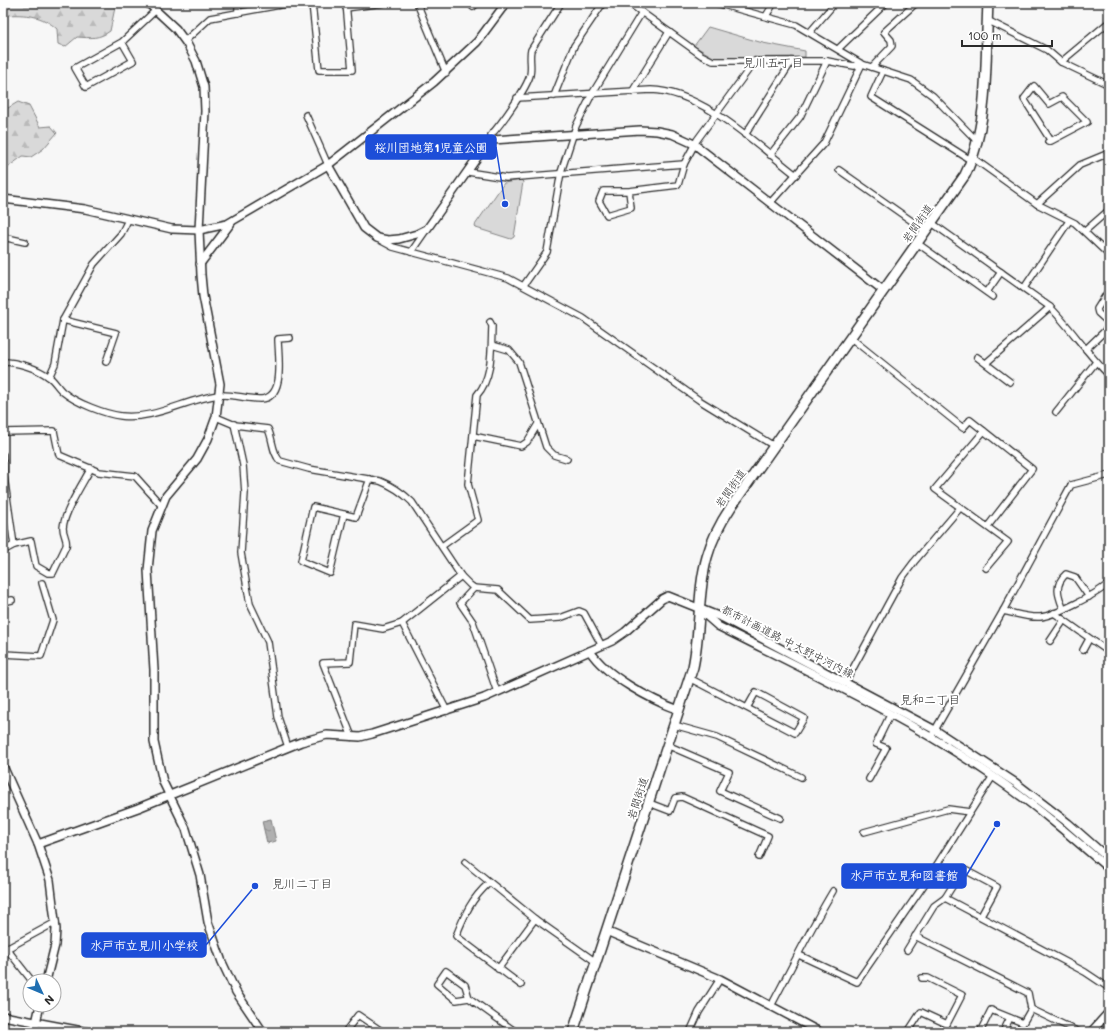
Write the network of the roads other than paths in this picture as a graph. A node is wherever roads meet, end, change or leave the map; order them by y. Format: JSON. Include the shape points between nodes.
{"nodes":[{"id":1,"x":148,"y":3,"type":"edge"},
{"id":2,"x":238,"y":3,"type":"edge"},
{"id":3,"x":291,"y":3,"type":"edge"},
{"id":4,"x":312,"y":3,"type":"edge"},
{"id":5,"x":383,"y":3,"type":"edge"},
{"id":6,"x":417,"y":3,"type":"edge"},
{"id":7,"x":470,"y":3,"type":"edge"},
{"id":8,"x":477,"y":3,"type":"edge"},
{"id":9,"x":506,"y":3,"type":"edge"},
{"id":10,"x":561,"y":3,"type":"edge"},
{"id":11,"x":603,"y":3,"type":"edge"},
{"id":12,"x":629,"y":3,"type":"edge"},
{"id":13,"x":716,"y":3,"type":"edge"},
{"id":14,"x":774,"y":3,"type":"edge"},
{"id":15,"x":835,"y":3,"type":"edge"},
{"id":16,"x":886,"y":3,"type":"edge"},
{"id":17,"x":911,"y":3,"type":"edge"},
{"id":18,"x":988,"y":3,"type":"edge"},
{"id":19,"x":346,"y":5,"type":"edge"},
{"id":20,"x":732,"y":5,"type":"edge"},
{"id":21,"x":156,"y":10,"type":"junction"},
{"id":22,"x":642,"y":12,"type":"junction"},
{"id":23,"x":238,"y":13,"type":"junction"},
{"id":24,"x":766,"y":16,"type":"junction"},
{"id":25,"x":987,"y":20,"type":"junction"},
{"id":26,"x":1109,"y":22,"type":"edge"},
{"id":27,"x":669,"y":32,"type":"junction"},
{"id":28,"x":810,"y":32,"type":"junction"},
{"id":29,"x":185,"y":41,"type":"junction"},
{"id":30,"x":122,"y":42,"type":"junction"},
{"id":31,"x":838,"y":49,"type":"junction"},
{"id":32,"x":755,"y":61,"type":"junction"},
{"id":33,"x":792,"y":61,"type":"junction"},
{"id":34,"x":826,"y":61,"type":"junction"},
{"id":35,"x":1061,"y":62,"type":"junction"},
{"id":36,"x":862,"y":64,"type":"junction"},
{"id":37,"x":872,"y":67,"type":"junction"},
{"id":38,"x":883,"y":71,"type":"junction"},
{"id":39,"x":446,"y":73,"type":"junction"},
{"id":40,"x":1109,"y":78,"type":"edge"},
{"id":41,"x":1106,"y":84,"type":"edge"},
{"id":42,"x":632,"y":92,"type":"junction"},
{"id":43,"x":592,"y":94,"type":"junction"},
{"id":44,"x":554,"y":96,"type":"junction"},
{"id":45,"x":517,"y":98,"type":"junction"},
{"id":46,"x":717,"y":114,"type":"junction"},
{"id":47,"x":306,"y":115,"type":"dead end"},
{"id":48,"x":573,"y":134,"type":"junction"},
{"id":49,"x":745,"y":135,"type":"junction"},
{"id":50,"x":492,"y":140,"type":"junction"},
{"id":51,"x":978,"y":141,"type":"junction"},
{"id":52,"x":1049,"y":141,"type":"joint"},
{"id":53,"x":694,"y":144,"type":"junction"},
{"id":54,"x":1109,"y":153,"type":"edge"},
{"id":55,"x":770,"y":155,"type":"junction"},
{"id":56,"x":972,"y":160,"type":"junction"},
{"id":57,"x":684,"y":164,"type":"junction"},
{"id":58,"x":328,"y":165,"type":"junction"},
{"id":59,"x":839,"y":170,"type":"dead end"},
{"id":60,"x":468,"y":172,"type":"junction"},
{"id":61,"x":561,"y":175,"type":"junction"},
{"id":62,"x":796,"y":175,"type":"junction"},
{"id":63,"x":628,"y":191,"type":"junction"},
{"id":64,"x":3,"y":199,"type":"edge"},
{"id":65,"x":770,"y":204,"type":"junction"},
{"id":66,"x":1037,"y":204,"type":"junction"},
{"id":67,"x":1109,"y":210,"type":"edge"},
{"id":68,"x":128,"y":220,"type":"junction"},
{"id":69,"x":1069,"y":221,"type":"junction"},
{"id":70,"x":231,"y":223,"type":"junction"},
{"id":71,"x":932,"y":223,"type":"junction"},
{"id":72,"x":427,"y":229,"type":"junction"},
{"id":73,"x":199,"y":230,"type":"junction"},
{"id":74,"x":926,"y":231,"type":"junction"},
{"id":75,"x":1085,"y":231,"type":"junction"},
{"id":76,"x":3,"y":237,"type":"edge"},
{"id":77,"x":377,"y":238,"type":"junction"},
{"id":78,"x":25,"y":242,"type":"dead end"},
{"id":79,"x":917,"y":243,"type":"junction"},
{"id":80,"x":412,"y":252,"type":"junction"},
{"id":81,"x":1109,"y":255,"type":"edge"},
{"id":82,"x":200,"y":264,"type":"junction"},
{"id":83,"x":1001,"y":272,"type":"junction"},
{"id":84,"x":524,"y":285,"type":"junction"},
{"id":85,"x":1024,"y":288,"type":"junction"},
{"id":86,"x":1109,"y":290,"type":"edge"},
{"id":87,"x":884,"y":291,"type":"junction"},
{"id":88,"x":987,"y":292,"type":"junction"},
{"id":89,"x":993,"y":297,"type":"dead end"},
{"id":90,"x":1050,"y":307,"type":"junction"},
{"id":91,"x":63,"y":320,"type":"junction"},
{"id":92,"x":490,"y":322,"type":"dead end"},
{"id":93,"x":1109,"y":322,"type":"edge"},
{"id":94,"x":1109,"y":327,"type":"edge"},
{"id":95,"x":290,"y":338,"type":"dead end"},
{"id":96,"x":851,"y":338,"type":"junction"},
{"id":97,"x":492,"y":345,"type":"junction"},
{"id":98,"x":1086,"y":349,"type":"junction"},
{"id":99,"x":977,"y":357,"type":"dead end"},
{"id":100,"x":3,"y":362,"type":"edge"},
{"id":101,"x":106,"y":362,"type":"dead end"},
{"id":102,"x":1096,"y":362,"type":"junction"},
{"id":103,"x":986,"y":364,"type":"junction"},
{"id":104,"x":1109,"y":375,"type":"edge"},
{"id":105,"x":49,"y":377,"type":"junction"},
{"id":106,"x":1010,"y":382,"type":"dead end"},
{"id":107,"x":219,"y":395,"type":"junction"},
{"id":108,"x":1056,"y":412,"type":"dead end"},
{"id":109,"x":216,"y":417,"type":"junction"},
{"id":110,"x":234,"y":424,"type":"junction"},
{"id":111,"x":538,"y":424,"type":"junction"},
{"id":112,"x":984,"y":431,"type":"junction"},
{"id":113,"x":3,"y":432,"type":"edge"},
{"id":114,"x":473,"y":436,"type":"junction"},
{"id":115,"x":774,"y":446,"type":"junction"},
{"id":116,"x":3,"y":455,"type":"edge"},
{"id":117,"x":567,"y":459,"type":"dead end"},
{"id":118,"x":91,"y":468,"type":"junction"},
{"id":119,"x":1109,"y":475,"type":"edge"},
{"id":120,"x":370,"y":479,"type":"junction"},
{"id":121,"x":5,"y":500,"type":"edge"},
{"id":122,"x":161,"y":505,"type":"junction"},
{"id":123,"x":960,"y":508,"type":"junction"},
{"id":124,"x":344,"y":514,"type":"junction"},
{"id":125,"x":988,"y":526,"type":"junction"},
{"id":126,"x":14,"y":545,"type":"junction"},
{"id":127,"x":442,"y":546,"type":"junction"},
{"id":128,"x":3,"y":551,"type":"edge"},
{"id":129,"x":986,"y":568,"type":"dead end"},
{"id":130,"x":461,"y":576,"type":"junction"},
{"id":131,"x":42,"y":583,"type":"dead end"},
{"id":132,"x":1108,"y":587,"type":"edge"},
{"id":133,"x":474,"y":588,"type":"junction"},
{"id":134,"x":1088,"y":597,"type":"junction"},
{"id":135,"x":12,"y":600,"type":"dead end"},
{"id":136,"x":3,"y":602,"type":"edge"},
{"id":137,"x":1063,"y":608,"type":"junction"},
{"id":138,"x":699,"y":609,"type":"junction"},
{"id":139,"x":1003,"y":611,"type":"junction"},
{"id":140,"x":1054,"y":613,"type":"junction"},
{"id":141,"x":1064,"y":620,"type":"junction"},
{"id":142,"x":402,"y":623,"type":"junction"},
{"id":143,"x":1089,"y":639,"type":"junction"},
{"id":144,"x":1050,"y":642,"type":"dead end"},
{"id":145,"x":602,"y":646,"type":"junction"},
{"id":146,"x":1083,"y":650,"type":"dead end"},
{"id":147,"x":590,"y":651,"type":"junction"},
{"id":148,"x":1109,"y":652,"type":"edge"},
{"id":149,"x":3,"y":654,"type":"edge"},
{"id":150,"x":690,"y":678,"type":"junction"},
{"id":151,"x":845,"y":682,"type":"junction"},
{"id":152,"x":497,"y":692,"type":"junction"},
{"id":153,"x":747,"y":708,"type":"junction"},
{"id":154,"x":678,"y":710,"type":"junction"},
{"id":155,"x":447,"y":711,"type":"junction"},
{"id":156,"x":890,"y":715,"type":"junction"},
{"id":157,"x":674,"y":725,"type":"junction"},
{"id":158,"x":933,"y":734,"type":"junction"},
{"id":159,"x":352,"y":737,"type":"junction"},
{"id":160,"x":667,"y":746,"type":"junction"},
{"id":161,"x":288,"y":747,"type":"junction"},
{"id":162,"x":3,"y":766,"type":"edge"},
{"id":163,"x":993,"y":776,"type":"junction"},
{"id":164,"x":801,"y":777,"type":"dead end"},
{"id":165,"x":869,"y":779,"type":"dead end"},
{"id":166,"x":168,"y":795,"type":"junction"},
{"id":167,"x":649,"y":803,"type":"junction"},
{"id":168,"x":970,"y":812,"type":"junction"},
{"id":169,"x":780,"y":818,"type":"dead end"},
{"id":170,"x":864,"y":832,"type":"dead end"},
{"id":171,"x":38,"y":844,"type":"junction"},
{"id":172,"x":759,"y":857,"type":"dead end"},
{"id":173,"x":1109,"y":859,"type":"edge"},
{"id":174,"x":465,"y":862,"type":"dead end"},
{"id":175,"x":1109,"y":869,"type":"edge"},
{"id":176,"x":489,"y":883,"type":"junction"},
{"id":177,"x":833,"y":891,"type":"dead end"},
{"id":178,"x":945,"y":898,"type":"junction"},
{"id":179,"x":981,"y":916,"type":"junction"},
{"id":180,"x":535,"y":918,"type":"junction"},
{"id":181,"x":56,"y":922,"type":"junction"},
{"id":182,"x":606,"y":931,"type":"junction"},
{"id":183,"x":915,"y":936,"type":"junction"},
{"id":184,"x":4,"y":947,"type":"edge"},
{"id":185,"x":907,"y":950,"type":"dead end"},
{"id":186,"x":799,"y":954,"type":"junction"},
{"id":187,"x":596,"y":962,"type":"junction"},
{"id":188,"x":498,"y":969,"type":"junction"},
{"id":189,"x":25,"y":973,"type":"edge"},
{"id":190,"x":48,"y":973,"type":"edge"},
{"id":191,"x":922,"y":978,"type":"dead end"},
{"id":192,"x":720,"y":979,"type":"junction"},
{"id":193,"x":521,"y":985,"type":"dead end"},
{"id":194,"x":1109,"y":988,"type":"edge"},
{"id":195,"x":469,"y":998,"type":"junction"},
{"id":196,"x":771,"y":1006,"type":"junction"},
{"id":197,"x":1031,"y":1009,"type":"junction"},
{"id":198,"x":1109,"y":1012,"type":"edge"},
{"id":199,"x":38,"y":1013,"type":"edge"},
{"id":200,"x":3,"y":1016,"type":"edge"},
{"id":201,"x":1010,"y":1018,"type":"junction"},
{"id":202,"x":36,"y":1022,"type":"junction"},
{"id":203,"x":34,"y":1032,"type":"edge"},
{"id":204,"x":88,"y":1032,"type":"edge"},
{"id":205,"x":263,"y":1032,"type":"edge"},
{"id":206,"x":345,"y":1032,"type":"edge"},
{"id":207,"x":383,"y":1032,"type":"edge"},
{"id":208,"x":516,"y":1032,"type":"edge"},
{"id":209,"x":573,"y":1032,"type":"edge"},
{"id":210,"x":690,"y":1032,"type":"edge"},
{"id":211,"x":820,"y":1032,"type":"edge"},
{"id":212,"x":908,"y":1032,"type":"edge"},
{"id":213,"x":980,"y":1032,"type":"edge"},
{"id":214,"x":1003,"y":1032,"type":"edge"},
{"id":215,"x":1079,"y":1032,"type":"edge"},
{"id":216,"x":1091,"y":1032,"type":"edge"}],
"edges":[{"from":1,"to":21,"type":"street"},
{"from":2,"to":23,"type":"street"},
{"from":3,"to":23,"type":"street"},
{"from":4,"to":19,"type":"street","via":[[319,70],[352,70]]},
{"from":5,"to":19,"type":"street"},
{"from":6,"to":39,"type":"street"},
{"from":7,"to":8,"type":"street","via":[[473,6]]},
{"from":9,"to":39,"type":"street","via":[[486,32]]},
{"from":10,"to":45,"type":"street","via":[[531,50],[530,76]]},
{"from":11,"to":44,"type":"street","via":[[574,46]]},
{"from":12,"to":22,"type":"street"},
{"from":13,"to":20,"type":"street"},
{"from":14,"to":24,"type":"street"},
{"from":15,"to":28,"type":"street"},
{"from":16,"to":31,"type":"street"},
{"from":17,"to":37,"type":"street","via":[[914,6],[884,32],[891,40],[892,46]]},
{"from":18,"to":25,"type":"main road","name":"岩間街道"},
{"from":20,"to":24,"type":"street"},
{"from":21,"to":29,"type":"street"},
{"from":21,"to":30,"type":"street"},
{"from":22,"to":27,"type":"street"},
{"from":22,"to":43,"type":"street"},
{"from":23,"to":29,"type":"street","via":[[210,18]]},
{"from":24,"to":28,"type":"street"},
{"from":25,"to":35,"type":"street","via":[[1047,50]]},
{"from":25,"to":51,"type":"main road","name":"岩間街道"},
{"from":26,"to":35,"type":"street"},
{"from":27,"to":32,"type":"street","via":[[713,61]]},
{"from":27,"to":42,"type":"street"},
{"from":28,"to":31,"type":"street"},
{"from":29,"to":73,"type":"street","via":[[196,60],[204,91]]},
{"from":30,"to":30,"type":"street","via":[[75,68],[86,87],[133,61]]},
{"from":31,"to":36,"type":"street"},
{"from":32,"to":33,"type":"street"},
{"from":32,"to":46,"type":"street"},
{"from":33,"to":34,"type":"street"},
{"from":33,"to":49,"type":"street"},
{"from":34,"to":36,"type":"street","via":[[854,66]]},
{"from":34,"to":55,"type":"street","via":[[800,117]]},
{"from":35,"to":41,"type":"street"},
{"from":36,"to":37,"type":"street"},
{"from":36,"to":62,"type":"street","via":[[830,133]]},
{"from":37,"to":38,"type":"street"},
{"from":38,"to":51,"type":"street","via":[[911,80],[924,88]]},
{"from":38,"to":56,"type":"street","via":[[871,97]]},
{"from":39,"to":58,"type":"street"},
{"from":40,"to":41,"type":"street"},
{"from":42,"to":43,"type":"street"},
{"from":42,"to":46,"type":"street","via":[[671,92]]},
{"from":43,"to":44,"type":"street"},
{"from":43,"to":48,"type":"street"},
{"from":44,"to":45,"type":"street"},
{"from":45,"to":50,"type":"street","via":[[491,135]]},
{"from":46,"to":49,"type":"street"},
{"from":46,"to":53,"type":"street"},
{"from":47,"to":58,"type":"street"},
{"from":48,"to":50,"type":"street"},
{"from":48,"to":53,"type":"street","via":[[657,131],[672,134]]},
{"from":48,"to":61,"type":"street"},
{"from":49,"to":55,"type":"street"},
{"from":50,"to":60,"type":"street"},
{"from":51,"to":56,"type":"main road","name":"岩間街道"},
{"from":52,"to":52,"type":"street","via":[[1087,122],[1062,97],[1049,104],[1034,86],[1024,99]]},
{"from":53,"to":57,"type":"street"},
{"from":53,"to":65,"type":"street"},
{"from":54,"to":66,"type":"street","via":[[1080,165]]},
{"from":55,"to":62,"type":"street"},
{"from":56,"to":66,"type":"street"},
{"from":56,"to":71,"type":"main road","name":"岩間街道"},
{"from":57,"to":61,"type":"street"},
{"from":57,"to":63,"type":"street","via":[[678,185]]},
{"from":58,"to":70,"type":"street"},
{"from":58,"to":77,"type":"street","via":[[364,228]]},
{"from":59,"to":74,"type":"street"},
{"from":60,"to":61,"type":"street","via":[[506,178]]},
{"from":60,"to":72,"type":"street"},
{"from":61,"to":84,"type":"street","via":[[547,252]]},
{"from":62,"to":65,"type":"street"},
{"from":63,"to":63,"type":"street","via":[[602,191],[599,201],[608,215],[630,208]]},
{"from":64,"to":68,"type":"street","via":[[80,208]]},
{"from":65,"to":87,"type":"street"},
{"from":66,"to":69,"type":"street"},
{"from":67,"to":75,"type":"street"},
{"from":68,"to":73,"type":"street","via":[[172,229]]},
{"from":68,"to":91,"type":"street","via":[[121,234],[94,264]]},
{"from":69,"to":75,"type":"street"},
{"from":69,"to":85,"type":"street"},
{"from":70,"to":73,"type":"street"},
{"from":70,"to":82,"type":"street"},
{"from":71,"to":74,"type":"main road","name":"岩間街道"},
{"from":71,"to":83,"type":"street"},
{"from":72,"to":77,"type":"street","via":[[406,238]]},
{"from":72,"to":80,"type":"street"},
{"from":73,"to":82,"type":"street"},
{"from":74,"to":79,"type":"main road","name":"岩間街道"},
{"from":75,"to":81,"type":"street"},
{"from":76,"to":78,"type":"street"},
{"from":77,"to":80,"type":"street","via":[[393,247]]},
{"from":79,"to":87,"type":"main road","name":"岩間街道"},
{"from":79,"to":88,"type":"street"},
{"from":80,"to":84,"type":"street","via":[[508,278]]},
{"from":82,"to":107,"type":"street","via":[[203,296],[219,372]]},
{"from":83,"to":85,"type":"street"},
{"from":83,"to":88,"type":"street"},
{"from":84,"to":115,"type":"street","via":[[584,318],[693,396]]},
{"from":85,"to":90,"type":"street"},
{"from":86,"to":93,"type":"street","via":[[1097,308],[1098,313]]},
{"from":87,"to":96,"type":"main road","name":"岩間街道"},
{"from":88,"to":89,"type":"street"},
{"from":90,"to":98,"type":"street"},
{"from":90,"to":103,"type":"street"},
{"from":91,"to":101,"type":"street","via":[[116,333]]},
{"from":91,"to":105,"type":"street","via":[[55,364]]},
{"from":92,"to":97,"type":"street"},
{"from":94,"to":98,"type":"street"},
{"from":95,"to":107,"type":"street","via":[[278,338],[278,385],[270,396],[261,399]]},
{"from":96,"to":112,"type":"street","via":[[963,428],[970,420]]},
{"from":96,"to":115,"type":"main road","name":"岩間街道"},
{"from":97,"to":111,"type":"street","via":[[509,350],[519,362]]},
{"from":97,"to":114,"type":"street","via":[[485,386],[477,396]]},
{"from":98,"to":102,"type":"street"},
{"from":99,"to":103,"type":"street"},
{"from":100,"to":105,"type":"street","via":[[28,367]]},
{"from":102,"to":104,"type":"street"},
{"from":102,"to":108,"type":"street"},
{"from":103,"to":106,"type":"street"},
{"from":105,"to":107,"type":"street","via":[[72,398],[120,416],[142,416]]},
{"from":107,"to":109,"type":"street"},
{"from":109,"to":110,"type":"street"},
{"from":109,"to":122,"type":"street","via":[[203,448]]},
{"from":110,"to":120,"type":"street","via":[[268,429],[276,458],[280,461],[309,469]]},
{"from":110,"to":161,"type":"street","via":[[246,494],[241,553],[250,604],[268,642],[278,718]]},
{"from":111,"to":114,"type":"street","via":[[527,442],[521,446]]},
{"from":111,"to":117,"type":"street","via":[[550,452]]},
{"from":112,"to":123,"type":"street","via":[[935,489]]},
{"from":112,"to":125,"type":"street","via":[[1032,469]]},
{"from":113,"to":118,"type":"street","via":[[54,431],[59,455]]},
{"from":114,"to":127,"type":"street","via":[[468,484],[478,520]]},
{"from":115,"to":138,"type":"main road","name":"岩間街道","via":[[715,534],[705,563]]},
{"from":116,"to":121,"type":"street"},
{"from":118,"to":122,"type":"street","via":[[99,472],[135,476]]},
{"from":118,"to":126,"type":"street","via":[[66,517],[63,529],[67,543],[53,573],[36,566],[31,541]]},
{"from":119,"to":139,"type":"street","via":[[1071,485]]},
{"from":120,"to":124,"type":"street","via":[[356,517]]},
{"from":120,"to":127,"type":"street","via":[[402,492],[412,502]]},
{"from":121,"to":126,"type":"street"},
{"from":122,"to":166,"type":"street","via":[[152,531],[148,570],[154,670],[154,742]]},
{"from":123,"to":125,"type":"street"},
{"from":123,"to":151,"type":"street","via":[[902,578]]},
{"from":124,"to":124,"type":"street","via":[[313,507],[301,561],[330,573]]},
{"from":125,"to":129,"type":"street","via":[[1008,542]]},
{"from":126,"to":128,"type":"street"},
{"from":127,"to":130,"type":"street"},
{"from":130,"to":133,"type":"street"},
{"from":130,"to":142,"type":"street"},
{"from":131,"to":149,"type":"street","via":[[53,620],[41,656]]},
{"from":132,"to":134,"type":"street"},
{"from":133,"to":145,"type":"street","via":[[498,590],[530,620],[560,618],[579,611],[584,613]]},
{"from":133,"to":152,"type":"street","via":[[460,603],[473,622]]},
{"from":134,"to":137,"type":"street"},
{"from":134,"to":137,"type":"street","via":[[1075,578],[1066,574],[1060,579],[1057,588]]},
{"from":135,"to":136,"type":"street"},
{"from":137,"to":140,"type":"street"},
{"from":138,"to":145,"type":"street","via":[[666,597],[619,637]]},
{"from":138,"to":150,"type":"main road","name":"岩間街道","via":[[697,644]]},
{"from":138,"to":151,"type":"street","name":"都市計画道路 中大野中河内線","via":[[724,618]]},
{"from":138,"to":156,"type":"street","name":"都市計画道路 中大野中河内線","via":[[718,626]]},
{"from":139,"to":140,"type":"street","via":[[1041,617]]},
{"from":139,"to":158,"type":"street"},
{"from":140,"to":141,"type":"street"},
{"from":141,"to":143,"type":"street"},
{"from":141,"to":144,"type":"street"},
{"from":142,"to":155,"type":"street"},
{"from":142,"to":159,"type":"street","via":[[383,628],[354,624],[350,662],[323,663]]},
{"from":143,"to":146,"type":"street"},
{"from":143,"to":148,"type":"street"},
{"from":145,"to":147,"type":"street"},
{"from":147,"to":152,"type":"street"},
{"from":147,"to":154,"type":"street","via":[[603,667],[661,703]]},
{"from":150,"to":153,"type":"street"},
{"from":150,"to":154,"type":"main road","name":"岩間街道"},
{"from":151,"to":158,"type":"street","name":"都市計画道路 中大野中河内線"},
{"from":152,"to":155,"type":"street"},
{"from":153,"to":153,"type":"street","via":[[795,733],[804,718],[756,692]]},
{"from":154,"to":157,"type":"main road","name":"岩間街道"},
{"from":155,"to":159,"type":"street","via":[[372,734]]},
{"from":156,"to":158,"type":"street","name":"都市計画道路 中大野中河内線"},
{"from":156,"to":165,"type":"street","via":[[876,744],[886,748]]},
{"from":157,"to":160,"type":"main road","name":"岩間街道"},
{"from":157,"to":164,"type":"street","via":[[717,737]]},
{"from":158,"to":163,"type":"street","name":"都市計画道路 中大野中河内線"},
{"from":158,"to":173,"type":"street","name":"都市計画道路 中大野中河内線","via":[[1016,783],[1070,824]]},
{"from":159,"to":161,"type":"street","via":[[327,735]]},
{"from":160,"to":167,"type":"main road","name":"岩間街道"},
{"from":160,"to":169,"type":"street","via":[[729,772],[720,791]]},
{"from":161,"to":166,"type":"street"},
{"from":162,"to":171,"type":"street"},
{"from":163,"to":168,"type":"street"},
{"from":163,"to":175,"type":"street","name":"都市計画道路 中大野中河内線","via":[[1064,830]]},
{"from":166,"to":171,"type":"street"},
{"from":166,"to":205,"type":"street","via":[[186,829],[200,875],[208,922],[222,962],[236,992]]},
{"from":167,"to":172,"type":"street","via":[[670,811],[675,798],[682,797],[768,836]]},
{"from":167,"to":182,"type":"main road","name":"岩間街道"},
{"from":168,"to":170,"type":"street","via":[[948,809]]},
{"from":168,"to":186,"type":"street","via":[[926,882],[857,982]]},
{"from":171,"to":181,"type":"street","via":[[50,880]]},
{"from":174,"to":176,"type":"street"},
{"from":176,"to":180,"type":"street"},
{"from":176,"to":188,"type":"street","via":[[477,893],[468,907],[456,936]]},
{"from":177,"to":186,"type":"street","via":[[806,936]]},
{"from":178,"to":179,"type":"street"},
{"from":178,"to":179,"type":"street","via":[[963,870],[997,887]]},
{"from":178,"to":183,"type":"street","via":[[934,906]]},
{"from":179,"to":194,"type":"street","via":[[1085,972]]},
{"from":180,"to":187,"type":"street"},
{"from":180,"to":188,"type":"street"},
{"from":181,"to":184,"type":"street"},
{"from":181,"to":190,"type":"street","via":[[55,945]]},
{"from":182,"to":187,"type":"main road","name":"岩間街道"},
{"from":182,"to":192,"type":"street"},
{"from":183,"to":185,"type":"street"},
{"from":183,"to":197,"type":"street","via":[[1028,993]]},
{"from":184,"to":189,"type":"street"},
{"from":186,"to":196,"type":"street"},
{"from":187,"to":209,"type":"main road","name":"岩間街道"},
{"from":188,"to":193,"type":"street"},
{"from":191,"to":212,"type":"street","via":[[928,978],[962,995],[947,1024],[921,1012]]},
{"from":192,"to":196,"type":"street"},
{"from":192,"to":210,"type":"street","via":[[698,1012]]},
{"from":195,"to":195,"type":"street","via":[[465,985],[446,971],[437,984],[456,1000]]},
{"from":195,"to":208,"type":"street"},
{"from":196,"to":211,"type":"street"},
{"from":197,"to":201,"type":"street","via":[[1023,1023]]},
{"from":197,"to":215,"type":"street"},
{"from":198,"to":216,"type":"street"},
{"from":199,"to":202,"type":"street"},
{"from":200,"to":202,"type":"street"},
{"from":201,"to":213,"type":"street","via":[[991,1010]]},
{"from":201,"to":214,"type":"street"},
{"from":202,"to":203,"type":"street"},
{"from":202,"to":204,"type":"street"},
{"from":206,"to":207,"type":"street","via":[[358,1015]]}]}
